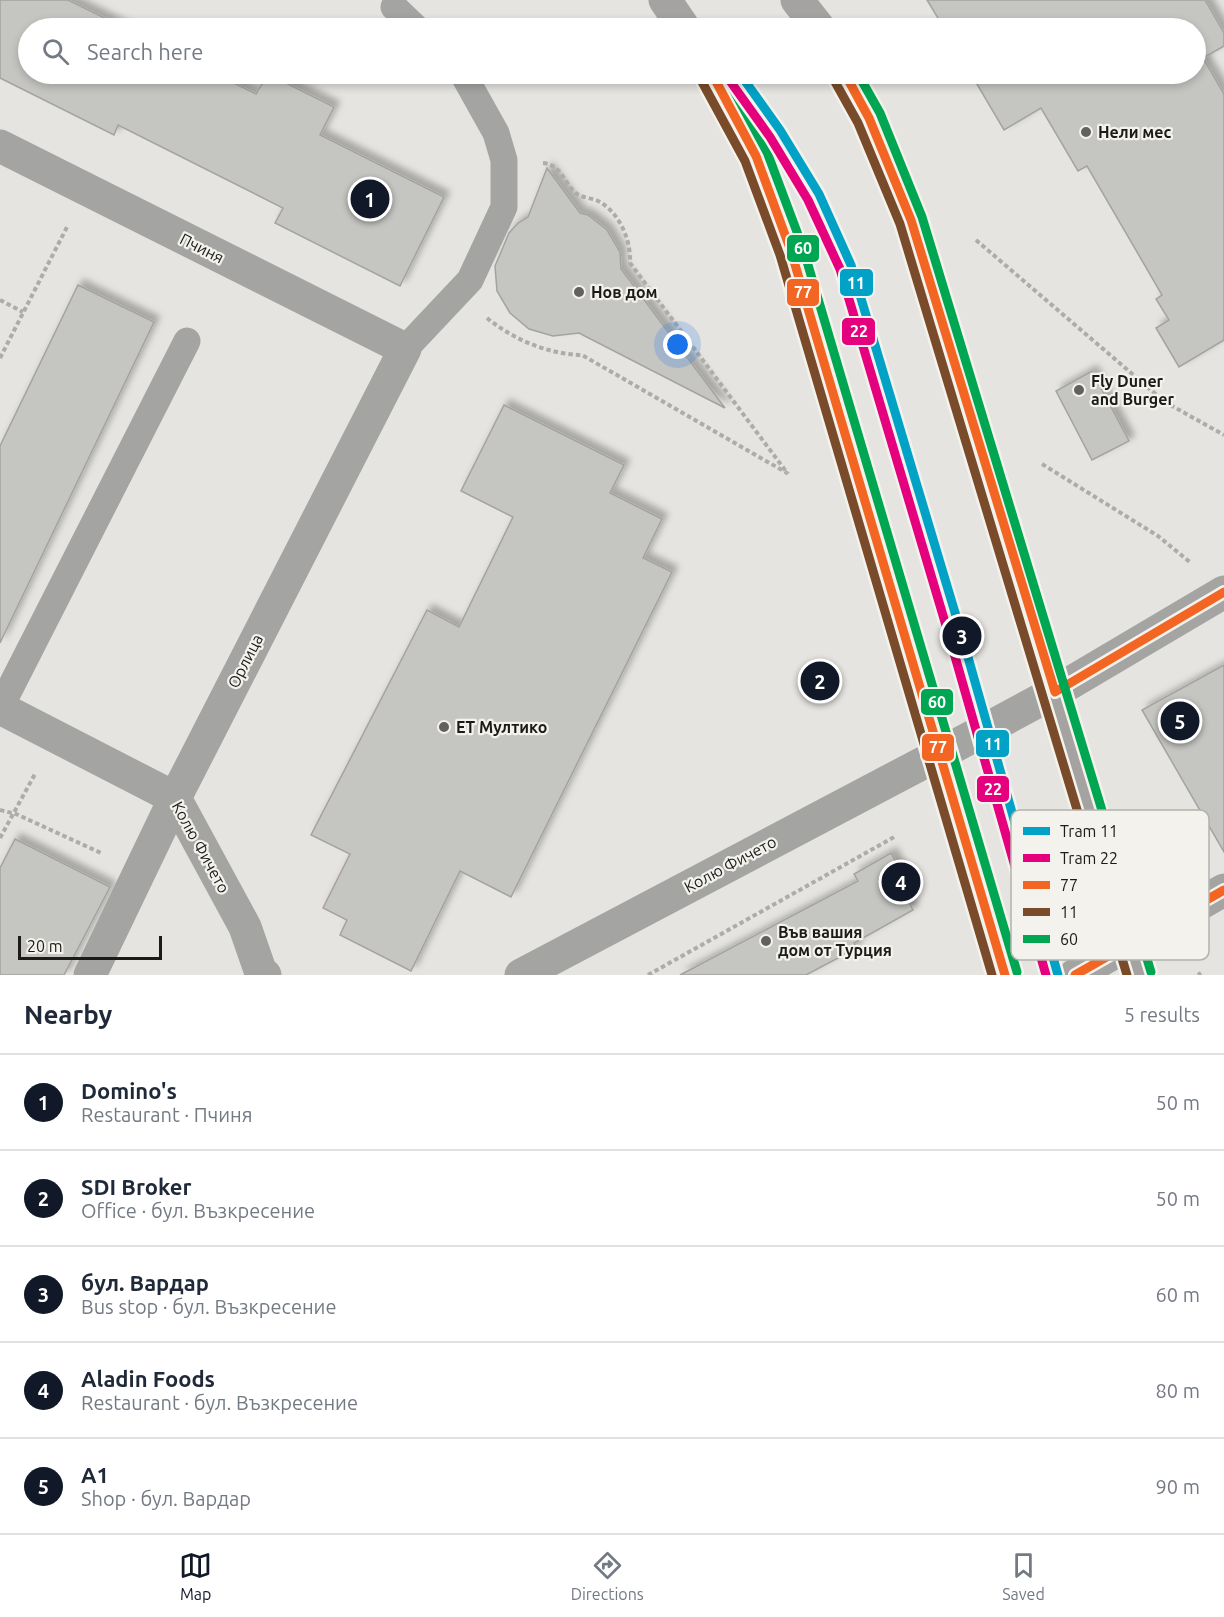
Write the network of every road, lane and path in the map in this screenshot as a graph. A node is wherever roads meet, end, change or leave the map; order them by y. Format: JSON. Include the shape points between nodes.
{"nodes":[{"id":1,"x":665,"y":0,"type":"edge"},
{"id":2,"x":797,"y":0,"type":"edge"},
{"id":3,"x":394,"y":7,"type":"dead end"},
{"id":4,"x":406,"y":18,"type":"edge"},
{"id":5,"x":677,"y":18,"type":"edge"},
{"id":6,"x":811,"y":18,"type":"edge"},
{"id":7,"x":469,"y":84,"type":"edge"},
{"id":8,"x":717,"y":84,"type":"edge"},
{"id":9,"x":850,"y":84,"type":"edge"},
{"id":10,"x":0,"y":146,"type":"edge"},
{"id":11,"x":504,"y":160,"type":"junction"},
{"id":12,"x":86,"y":189,"type":"junction"},
{"id":13,"x":976,"y":240,"type":"dead end"},
{"id":14,"x":470,"y":280,"type":"junction"},
{"id":15,"x":0,"y":300,"type":"edge"},
{"id":16,"x":23,"y":312,"type":"junction"},
{"id":17,"x":187,"y":341,"type":"dead end"},
{"id":18,"x":405,"y":349,"type":"junction"},
{"id":19,"x":0,"y":358,"type":"edge"},
{"id":20,"x":1224,"y":435,"type":"edge"},
{"id":21,"x":1042,"y":464,"type":"dead end"},
{"id":22,"x":1199,"y":569,"type":"dead end"},
{"id":23,"x":1224,"y":592,"type":"edge"},
{"id":24,"x":1054,"y":692,"type":"junction"},
{"id":25,"x":0,"y":708,"type":"edge"},
{"id":26,"x":54,"y":735,"type":"junction"},
{"id":27,"x":940,"y":754,"type":"junction"},
{"id":28,"x":175,"y":798,"type":"junction"},
{"id":29,"x":1091,"y":810,"type":"edge"},
{"id":30,"x":896,"y":836,"type":"dead end"},
{"id":31,"x":0,"y":838,"type":"edge"},
{"id":32,"x":1224,"y":891,"type":"edge"},
{"id":33,"x":1209,"y":900,"type":"edge"},
{"id":34,"x":1103,"y":960,"type":"edge"},
{"id":35,"x":1136,"y":960,"type":"edge"},
{"id":36,"x":90,"y":975,"type":"edge"},
{"id":37,"x":265,"y":975,"type":"edge"},
{"id":38,"x":521,"y":975,"type":"edge"},
{"id":39,"x":648,"y":975,"type":"edge"},
{"id":40,"x":1005,"y":975,"type":"edge"},
{"id":41,"x":1075,"y":975,"type":"edge"},
{"id":42,"x":1140,"y":975,"type":"edge"}],
"edges":[{"from":1,"to":5,"type":"main road"},
{"from":2,"to":6,"type":"main road"},
{"from":3,"to":4,"type":"lane"},
{"from":7,"to":11,"type":"lane","via":[[496,133]]},
{"from":8,"to":27,"type":"main road","via":[[756,156],[791,251]]},
{"from":9,"to":24,"type":"main road","via":[[869,118],[911,220]]},
{"from":10,"to":12,"type":"street","name":"Пчиня"},
{"from":11,"to":14,"type":"lane","via":[[504,207]]},
{"from":11,"to":14,"type":"path","via":[[549,164],[577,194],[601,203],[623,225],[630,263],[788,474],[582,356],[557,354],[517,338],[488,319],[475,301]]},
{"from":12,"to":16,"type":"path"},
{"from":12,"to":18,"type":"street","name":"Пчиня"},
{"from":13,"to":20,"type":"path","via":[[1165,402]]},
{"from":14,"to":18,"type":"lane"},
{"from":15,"to":16,"type":"path"},
{"from":16,"to":19,"type":"path"},
{"from":17,"to":25,"type":"lane"},
{"from":18,"to":28,"type":"street","name":"Орлица"},
{"from":21,"to":22,"type":"path","via":[[1158,536]]},
{"from":23,"to":24,"type":"street","name":"Колю Фичето"},
{"from":24,"to":27,"type":"street","name":"Колю Фичето"},
{"from":24,"to":29,"type":"main road"},
{"from":25,"to":26,"type":"street","name":"Колю Фичето"},
{"from":26,"to":28,"type":"street","name":"Колю Фичето"},
{"from":26,"to":31,"type":"path"},
{"from":27,"to":38,"type":"street","name":"Колю Фичето"},
{"from":27,"to":40,"type":"main road"},
{"from":28,"to":36,"type":"street","name":"Орлица"},
{"from":28,"to":37,"type":"street","name":"Колю Фичето","via":[[245,927]]},
{"from":30,"to":39,"type":"path"},
{"from":32,"to":33,"type":"street"},
{"from":34,"to":41,"type":"street"},
{"from":35,"to":42,"type":"main road"}]}
